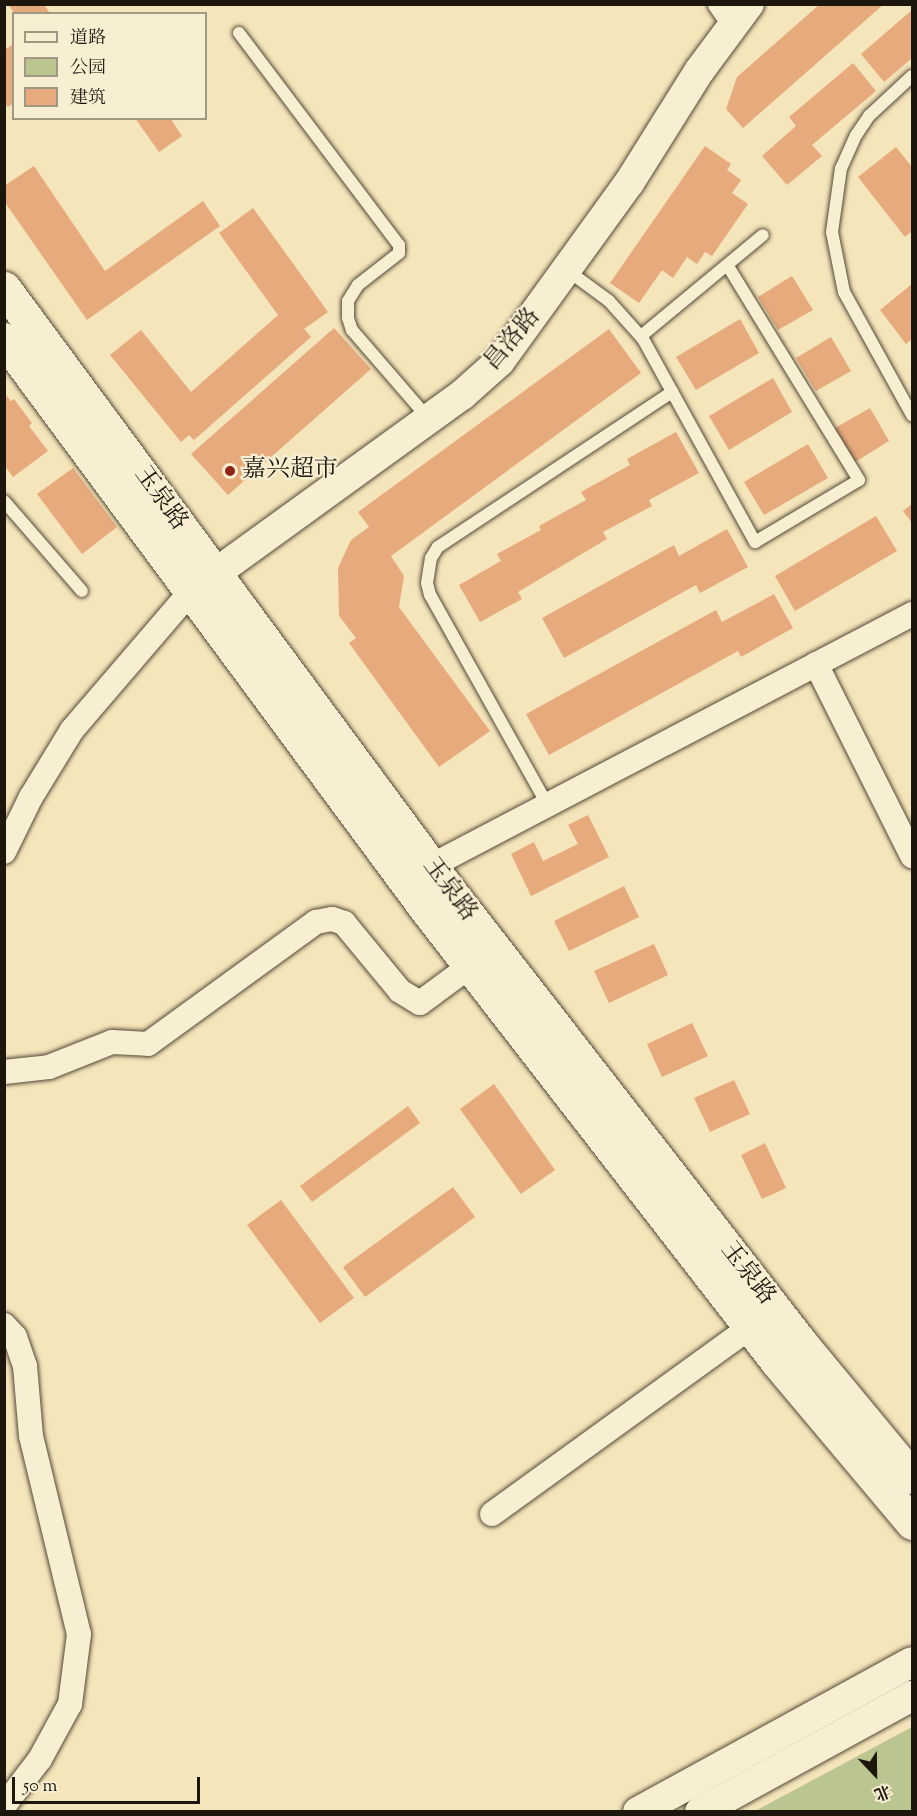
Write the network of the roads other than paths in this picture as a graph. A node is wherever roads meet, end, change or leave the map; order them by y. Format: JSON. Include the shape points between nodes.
{"nodes":[{"id":1,"x":734,"y":11,"type":"edge"},
{"id":2,"x":239,"y":33,"type":"dead end"},
{"id":3,"x":912,"y":76,"type":"edge"},
{"id":4,"x":763,"y":235,"type":"dead end"},
{"id":5,"x":727,"y":265,"type":"junction"},
{"id":6,"x":567,"y":270,"type":"junction"},
{"id":7,"x":4,"y":288,"type":"edge"},
{"id":8,"x":641,"y":336,"type":"junction"},
{"id":9,"x":4,"y":339,"type":"edge"},
{"id":10,"x":672,"y":392,"type":"junction"},
{"id":11,"x":912,"y":415,"type":"edge"},
{"id":12,"x":429,"y":419,"type":"junction"},
{"id":13,"x":4,"y":501,"type":"edge"},
{"id":14,"x":203,"y":582,"type":"junction"},
{"id":15,"x":82,"y":591,"type":"dead end"},
{"id":16,"x":912,"y":614,"type":"edge"},
{"id":17,"x":816,"y":664,"type":"junction"},
{"id":18,"x":547,"y":804,"type":"junction"},
{"id":19,"x":4,"y":852,"type":"edge"},
{"id":20,"x":912,"y":856,"type":"edge"},
{"id":21,"x":431,"y":866,"type":"junction"},
{"id":22,"x":470,"y":966,"type":"junction"},
{"id":23,"x":4,"y":1072,"type":"edge"},
{"id":24,"x":4,"y":1325,"type":"edge"},
{"id":25,"x":750,"y":1327,"type":"junction"},
{"id":26,"x":912,"y":1477,"type":"edge"},
{"id":27,"x":492,"y":1514,"type":"dead end"},
{"id":28,"x":912,"y":1523,"type":"edge"},
{"id":29,"x":912,"y":1662,"type":"edge"},
{"id":30,"x":912,"y":1696,"type":"edge"},
{"id":31,"x":4,"y":1806,"type":"edge"},
{"id":32,"x":638,"y":1812,"type":"edge"},
{"id":33,"x":700,"y":1812,"type":"edge"}],
"edges":[{"from":1,"to":6,"type":"street","name":"昌洛路","via":[[629,183]]},
{"from":2,"to":12,"type":"lane","via":[[399,244],[399,253],[358,285],[348,301],[348,318],[352,330]]},
{"from":3,"to":11,"type":"lane","via":[[869,116],[856,135],[841,168],[832,232],[844,291]]},
{"from":4,"to":5,"type":"lane"},
{"from":5,"to":8,"type":"lane"},
{"from":5,"to":10,"type":"lane","via":[[859,480],[755,542]]},
{"from":6,"to":8,"type":"lane","via":[[609,301]]},
{"from":6,"to":12,"type":"street","name":"昌洛路","via":[[500,361]]},
{"from":7,"to":14,"type":"main road","name":"玉泉路"},
{"from":8,"to":10,"type":"lane"},
{"from":9,"to":14,"type":"main road","name":"玉泉路"},
{"from":10,"to":18,"type":"lane","via":[[438,547],[431,558],[427,582],[430,595]]},
{"from":12,"to":14,"type":"street","name":"昌洛路"},
{"from":13,"to":15,"type":"lane"},
{"from":14,"to":19,"type":"street","via":[[96,698],[72,730],[31,797]]},
{"from":14,"to":21,"type":"main road","name":"玉泉路"},
{"from":14,"to":22,"type":"main road","name":"玉泉路"},
{"from":16,"to":17,"type":"street"},
{"from":17,"to":18,"type":"street"},
{"from":17,"to":20,"type":"street"},
{"from":18,"to":21,"type":"street"},
{"from":21,"to":26,"type":"main road","name":"玉泉路","via":[[801,1343]]},
{"from":22,"to":23,"type":"street","via":[[420,1003],[400,991],[344,923],[332,919],[316,922],[148,1044],[112,1042],[49,1067]]},
{"from":22,"to":25,"type":"main road","name":"玉泉路"},
{"from":24,"to":31,"type":"street","via":[[15,1337],[25,1366],[31,1436],[79,1634],[70,1704],[40,1759]]},
{"from":25,"to":27,"type":"street"},
{"from":25,"to":28,"type":"main road","name":"玉泉路"},
{"from":29,"to":32,"type":"street"},
{"from":30,"to":33,"type":"street"}]}
